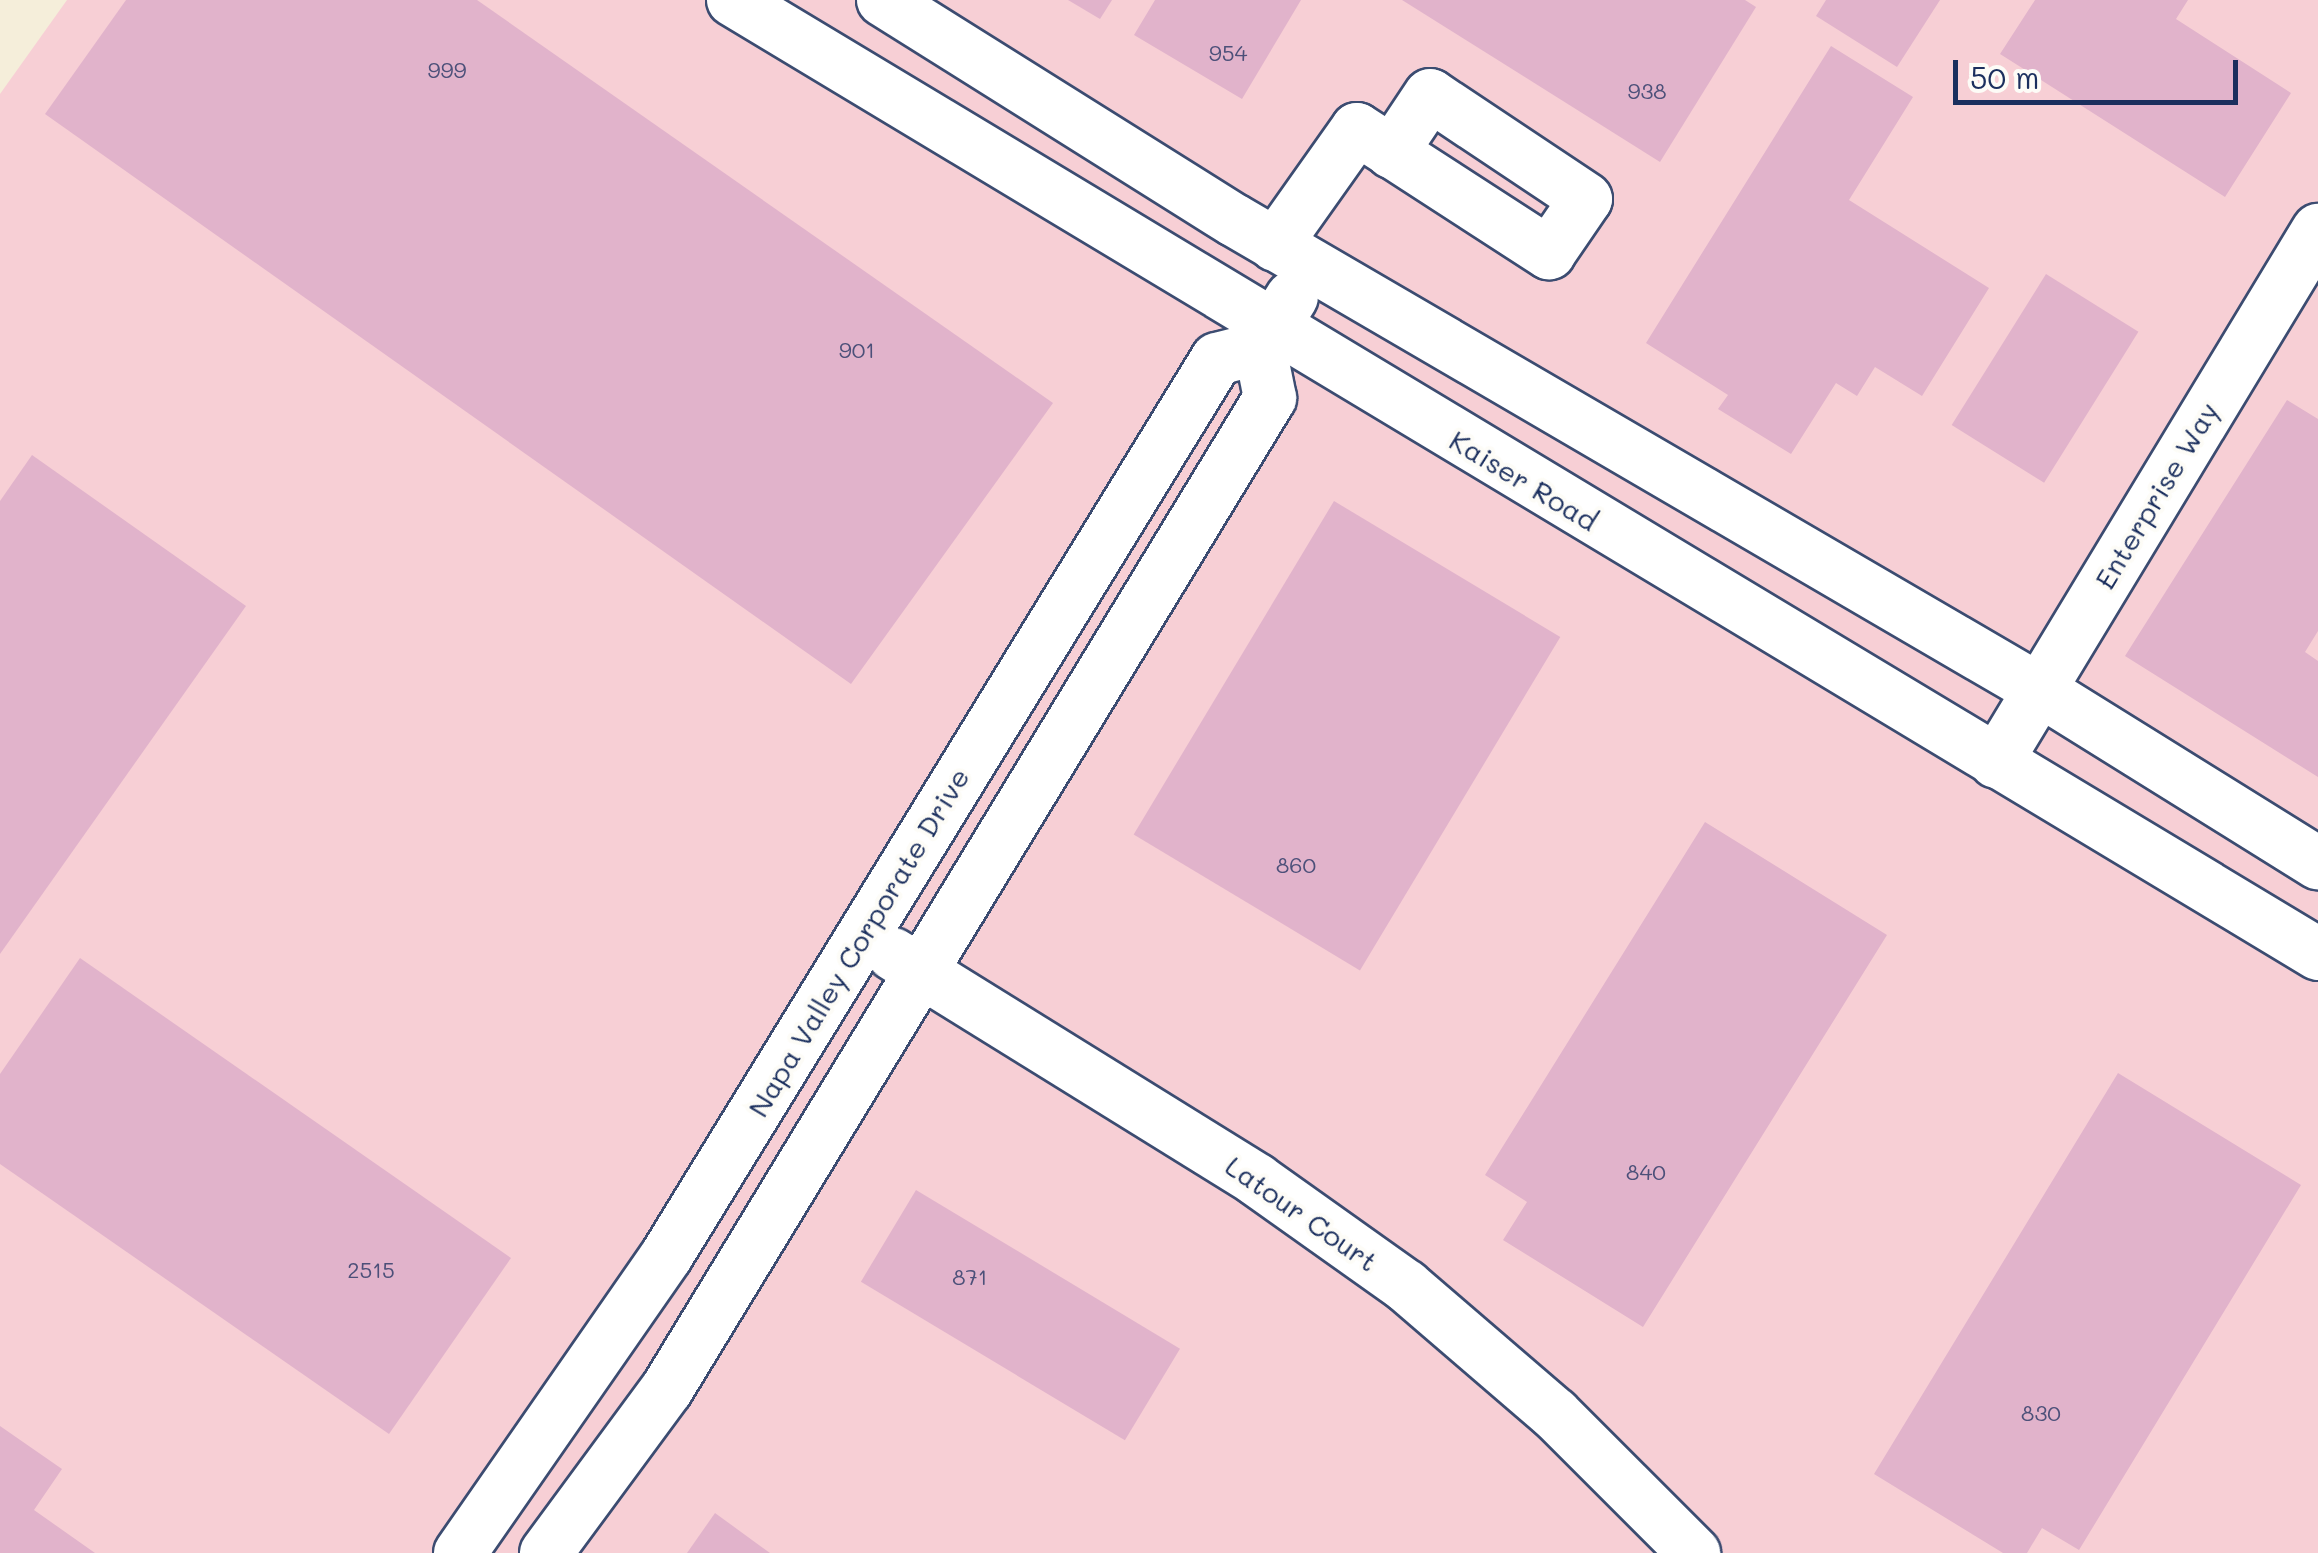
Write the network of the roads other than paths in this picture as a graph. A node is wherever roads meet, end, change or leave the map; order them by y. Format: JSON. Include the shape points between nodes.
{"nodes":[{"id":1,"x":734,"y":0,"type":"edge"},
{"id":2,"x":884,"y":0,"type":"edge"},
{"id":3,"x":1392,"y":152,"type":"dead end"},
{"id":4,"x":2318,"y":230,"type":"edge"},
{"id":5,"x":1294,"y":256,"type":"junction"},
{"id":6,"x":1268,"y":336,"type":"junction"},
{"id":7,"x":2038,"y":689,"type":"junction"},
{"id":8,"x":1996,"y":762,"type":"junction"},
{"id":9,"x":2318,"y":863,"type":"edge"},
{"id":10,"x":862,"y":936,"type":"junction"},
{"id":11,"x":2318,"y":954,"type":"edge"},
{"id":12,"x":924,"y":972,"type":"junction"},
{"id":13,"x":460,"y":1553,"type":"edge"},
{"id":14,"x":546,"y":1553,"type":"edge"},
{"id":15,"x":1694,"y":1553,"type":"edge"}],
"edges":[{"from":1,"to":6,"type":"street","name":"Kaiser Road"},
{"from":2,"to":5,"type":"street"},
{"from":3,"to":5,"type":"street","via":[[1356,130]]},
{"from":4,"to":7,"type":"street","name":"Enterprise Way"},
{"from":5,"to":6,"type":"street"},
{"from":5,"to":7,"type":"street"},
{"from":6,"to":8,"type":"street","name":"Kaiser Road","via":[[1347,374]]},
{"from":6,"to":10,"type":"street","name":"Napa Valley Corporate Drive","via":[[1217,359]]},
{"from":6,"to":12,"type":"street","via":[[1270,398]]},
{"from":7,"to":8,"type":"street","name":"Enterprise Way"},
{"from":7,"to":9,"type":"street"},
{"from":8,"to":11,"type":"street","name":"Kaiser Road"},
{"from":10,"to":12,"type":"street","name":"Latour Court"},
{"from":10,"to":13,"type":"street","name":"Napa Valley Corporate Drive","via":[[667,1255]]},
{"from":12,"to":14,"type":"street","via":[[667,1389]]},
{"from":12,"to":15,"type":"street","name":"Latour Court","via":[[1257,1180],[1406,1286],[1555,1414]]}]}
